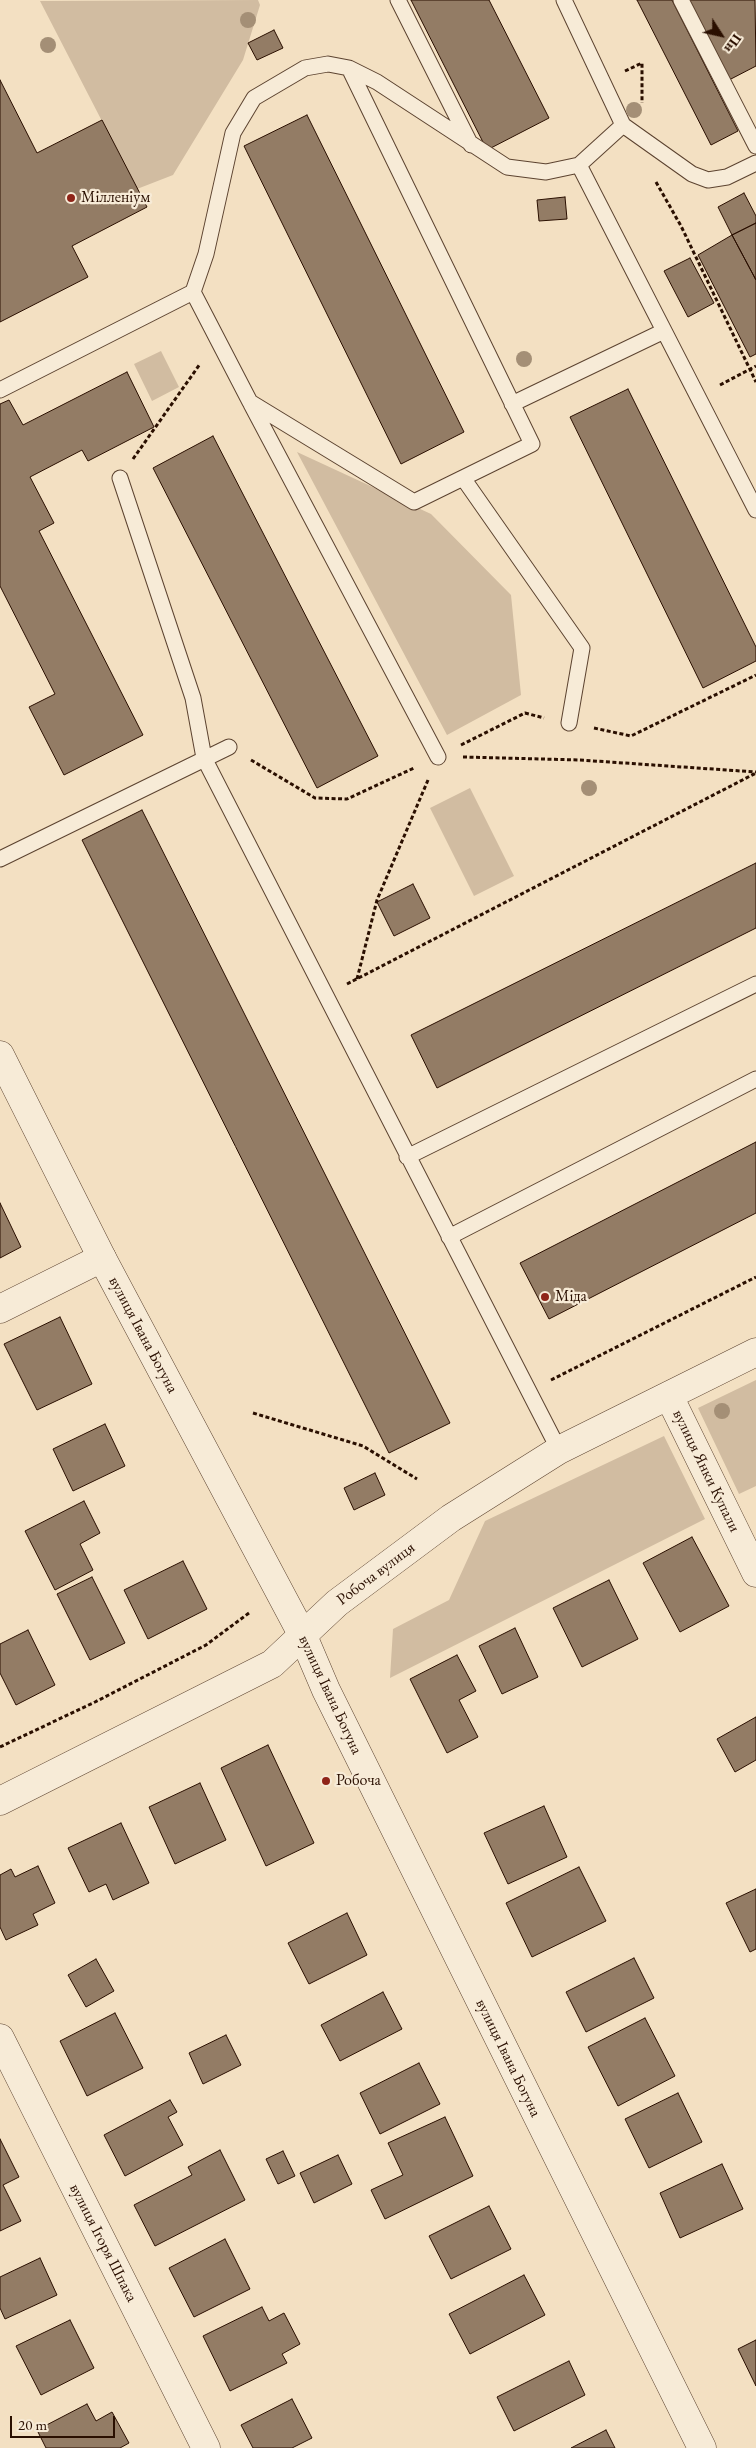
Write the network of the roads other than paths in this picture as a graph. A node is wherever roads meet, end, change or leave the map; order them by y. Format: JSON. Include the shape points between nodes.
{"nodes":[{"id":1,"x":398,"y":0,"type":"edge"},
{"id":2,"x":564,"y":0,"type":"edge"},
{"id":3,"x":681,"y":0,"type":"edge"},
{"id":4,"x":349,"y":68,"type":"junction"},
{"id":5,"x":623,"y":125,"type":"junction"},
{"id":6,"x":472,"y":146,"type":"junction"},
{"id":7,"x":756,"y":146,"type":"edge"},
{"id":8,"x":756,"y":163,"type":"edge"},
{"id":9,"x":579,"y":165,"type":"junction"},
{"id":10,"x":193,"y":292,"type":"junction"},
{"id":11,"x":664,"y":331,"type":"junction"},
{"id":12,"x":0,"y":390,"type":"edge"},
{"id":13,"x":250,"y":402,"type":"junction"},
{"id":14,"x":512,"y":404,"type":"junction"},
{"id":15,"x":120,"y":478,"type":"road end"},
{"id":16,"x":464,"y":478,"type":"junction"},
{"id":17,"x":756,"y":510,"type":"edge"},
{"id":18,"x":569,"y":723,"type":"dead end"},
{"id":19,"x":229,"y":747,"type":"road end"},
{"id":20,"x":438,"y":757,"type":"road end"},
{"id":21,"x":204,"y":758,"type":"junction"},
{"id":22,"x":0,"y":859,"type":"edge"},
{"id":23,"x":756,"y":984,"type":"edge"},
{"id":24,"x":0,"y":1055,"type":"edge"},
{"id":25,"x":756,"y":1079,"type":"edge"},
{"id":26,"x":407,"y":1156,"type":"junction"},
{"id":27,"x":448,"y":1237,"type":"junction"},
{"id":28,"x":102,"y":1258,"type":"junction"},
{"id":29,"x":0,"y":1309,"type":"edge"},
{"id":30,"x":756,"y":1352,"type":"edge"},
{"id":31,"x":669,"y":1396,"type":"junction"},
{"id":32,"x":559,"y":1450,"type":"junction"},
{"id":33,"x":756,"y":1573,"type":"edge"},
{"id":34,"x":304,"y":1636,"type":"junction"},
{"id":35,"x":0,"y":1801,"type":"edge"},
{"id":36,"x":0,"y":2038,"type":"edge"},
{"id":37,"x":206,"y":2448,"type":"edge"},
{"id":38,"x":702,"y":2448,"type":"edge"}],
"edges":[{"from":1,"to":6,"type":"lane"},
{"from":2,"to":5,"type":"lane"},
{"from":3,"to":7,"type":"lane"},
{"from":4,"to":6,"type":"lane","via":[[378,82]]},
{"from":4,"to":10,"type":"lane","via":[[328,64],[305,68],[254,98],[233,133],[206,254]]},
{"from":4,"to":14,"type":"lane"},
{"from":5,"to":8,"type":"lane","via":[[692,174],[708,180],[727,177]]},
{"from":5,"to":9,"type":"lane"},
{"from":6,"to":9,"type":"lane","via":[[507,167],[546,172]]},
{"from":9,"to":11,"type":"lane"},
{"from":10,"to":12,"type":"lane"},
{"from":10,"to":13,"type":"lane"},
{"from":11,"to":14,"type":"lane"},
{"from":11,"to":17,"type":"lane"},
{"from":13,"to":16,"type":"lane","via":[[414,502]]},
{"from":13,"to":20,"type":"lane"},
{"from":14,"to":16,"type":"lane","via":[[532,444]]},
{"from":15,"to":21,"type":"lane","via":[[193,698]]},
{"from":16,"to":18,"type":"lane","via":[[582,648]]},
{"from":19,"to":21,"type":"lane"},
{"from":21,"to":22,"type":"lane"},
{"from":21,"to":26,"type":"lane"},
{"from":23,"to":26,"type":"lane"},
{"from":24,"to":28,"type":"street","name":"вулиця Івана Богуна"},
{"from":25,"to":27,"type":"lane"},
{"from":26,"to":27,"type":"lane"},
{"from":27,"to":32,"type":"lane"},
{"from":28,"to":29,"type":"street"},
{"from":28,"to":34,"type":"street","name":"вулиця Івана Богуна"},
{"from":30,"to":31,"type":"street","name":"Робоча вулиця"},
{"from":31,"to":32,"type":"street","name":"Робоча вулиця"},
{"from":31,"to":33,"type":"street","name":"вулиця Янки Купали"},
{"from":32,"to":34,"type":"street","name":"Робоча вулиця","via":[[450,1518],[337,1603]]},
{"from":34,"to":35,"type":"street","name":"Робоча вулиця","via":[[272,1664]]},
{"from":34,"to":38,"type":"street","name":"вулиця Івана Богуна","via":[[326,1690]]},
{"from":36,"to":37,"type":"street","name":"вулиця Ігоря Шпака"}]}
